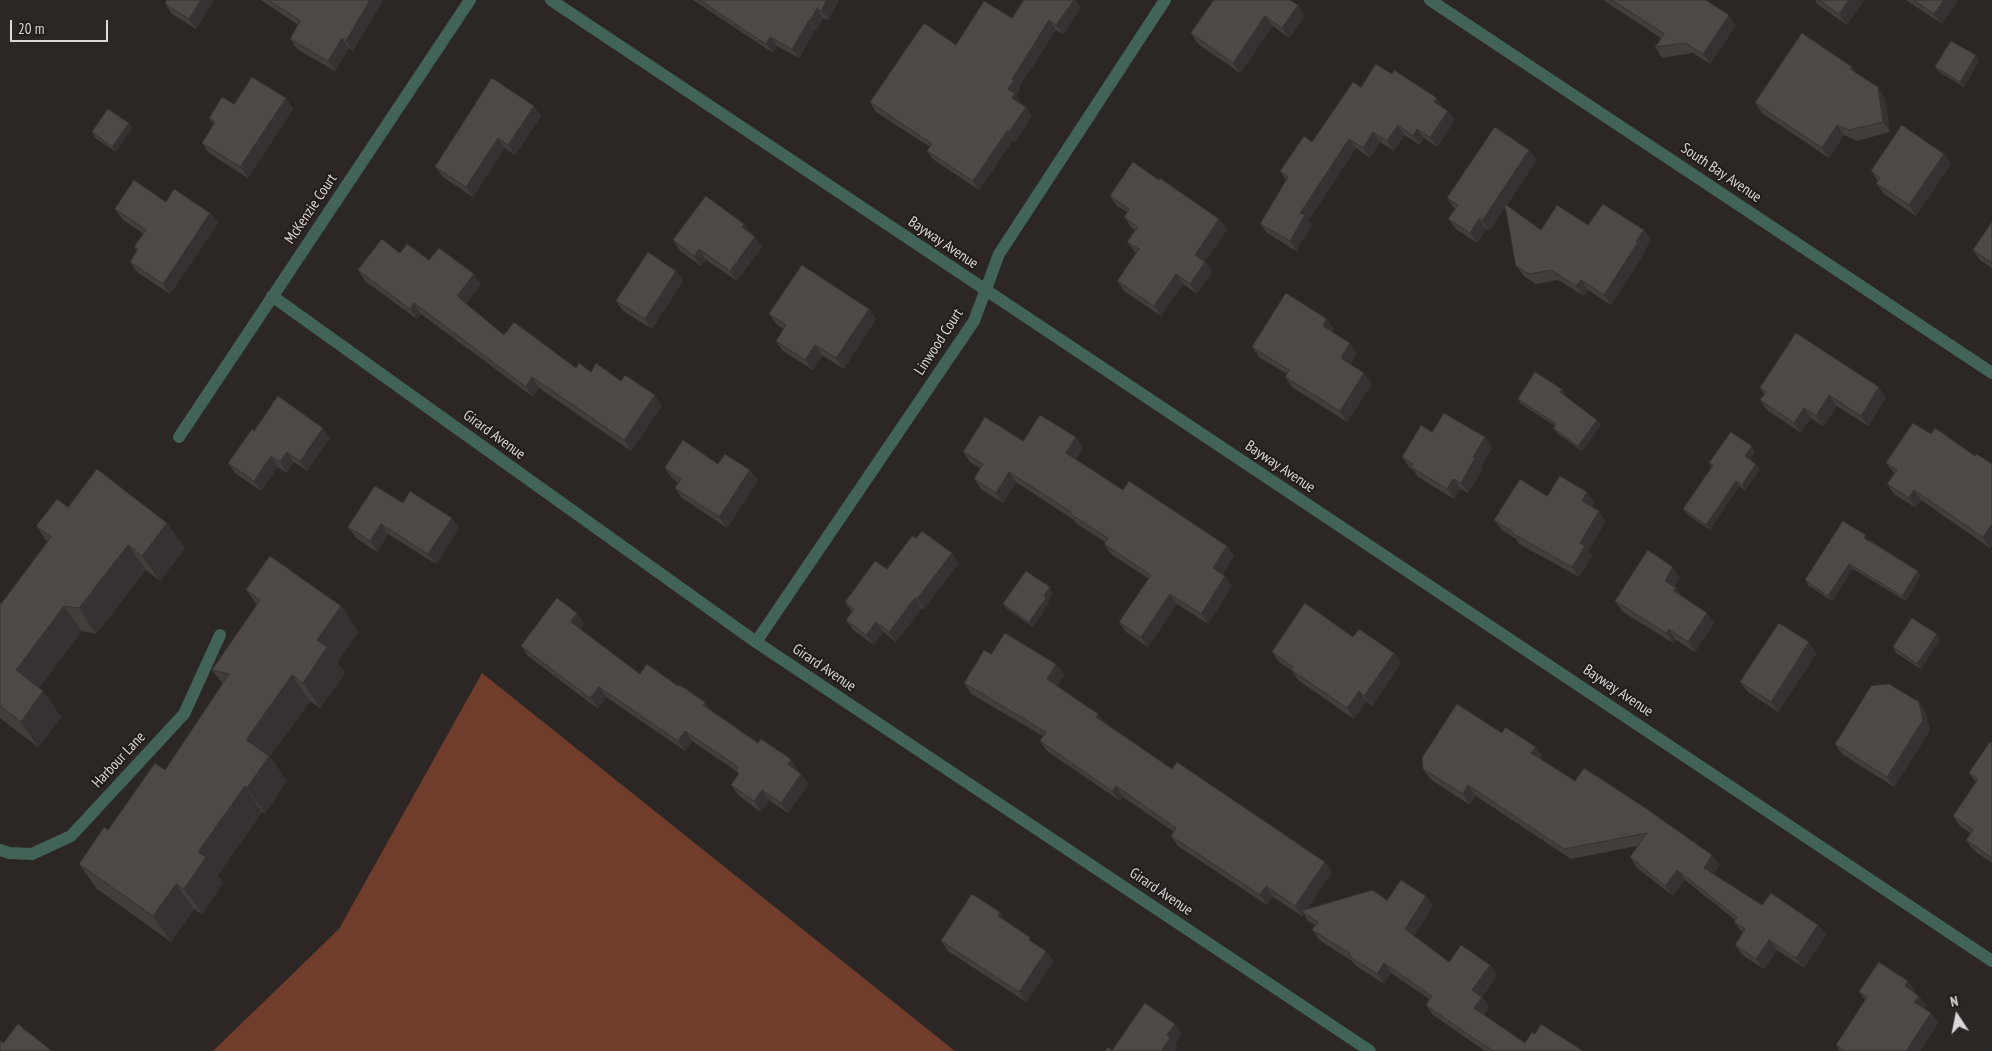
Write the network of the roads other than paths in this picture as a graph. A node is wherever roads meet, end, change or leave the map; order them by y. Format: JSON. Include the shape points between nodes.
{"nodes":[{"id":1,"x":470,"y":0,"type":"edge"},
{"id":2,"x":551,"y":0,"type":"edge"},
{"id":3,"x":1165,"y":0,"type":"edge"},
{"id":4,"x":1430,"y":0,"type":"edge"},
{"id":5,"x":985,"y":291,"type":"junction"},
{"id":6,"x":272,"y":296,"type":"junction"},
{"id":7,"x":1992,"y":374,"type":"edge"},
{"id":8,"x":179,"y":437,"type":"dead end"},
{"id":9,"x":220,"y":635,"type":"dead end"},
{"id":10,"x":756,"y":642,"type":"junction"},
{"id":11,"x":0,"y":850,"type":"edge"},
{"id":12,"x":1992,"y":960,"type":"edge"},
{"id":13,"x":1370,"y":1051,"type":"edge"}],
"edges":[{"from":1,"to":6,"type":"street","name":"McKenzie Court"},
{"from":2,"to":5,"type":"street","name":"Bayway Avenue"},
{"from":3,"to":5,"type":"street","name":"Linwood Court","via":[[999,254]]},
{"from":4,"to":7,"type":"street","name":"South Bay Avenue"},
{"from":5,"to":10,"type":"street","name":"Linwood Court","via":[[974,321]]},
{"from":5,"to":12,"type":"street","name":"Bayway Avenue"},
{"from":6,"to":8,"type":"street","name":"McKenzie Court"},
{"from":6,"to":10,"type":"street","name":"Girard Avenue"},
{"from":9,"to":11,"type":"street","name":"Harbour Lane","via":[[184,714],[71,836],[32,854]]},
{"from":10,"to":13,"type":"street","name":"Girard Avenue"}]}
